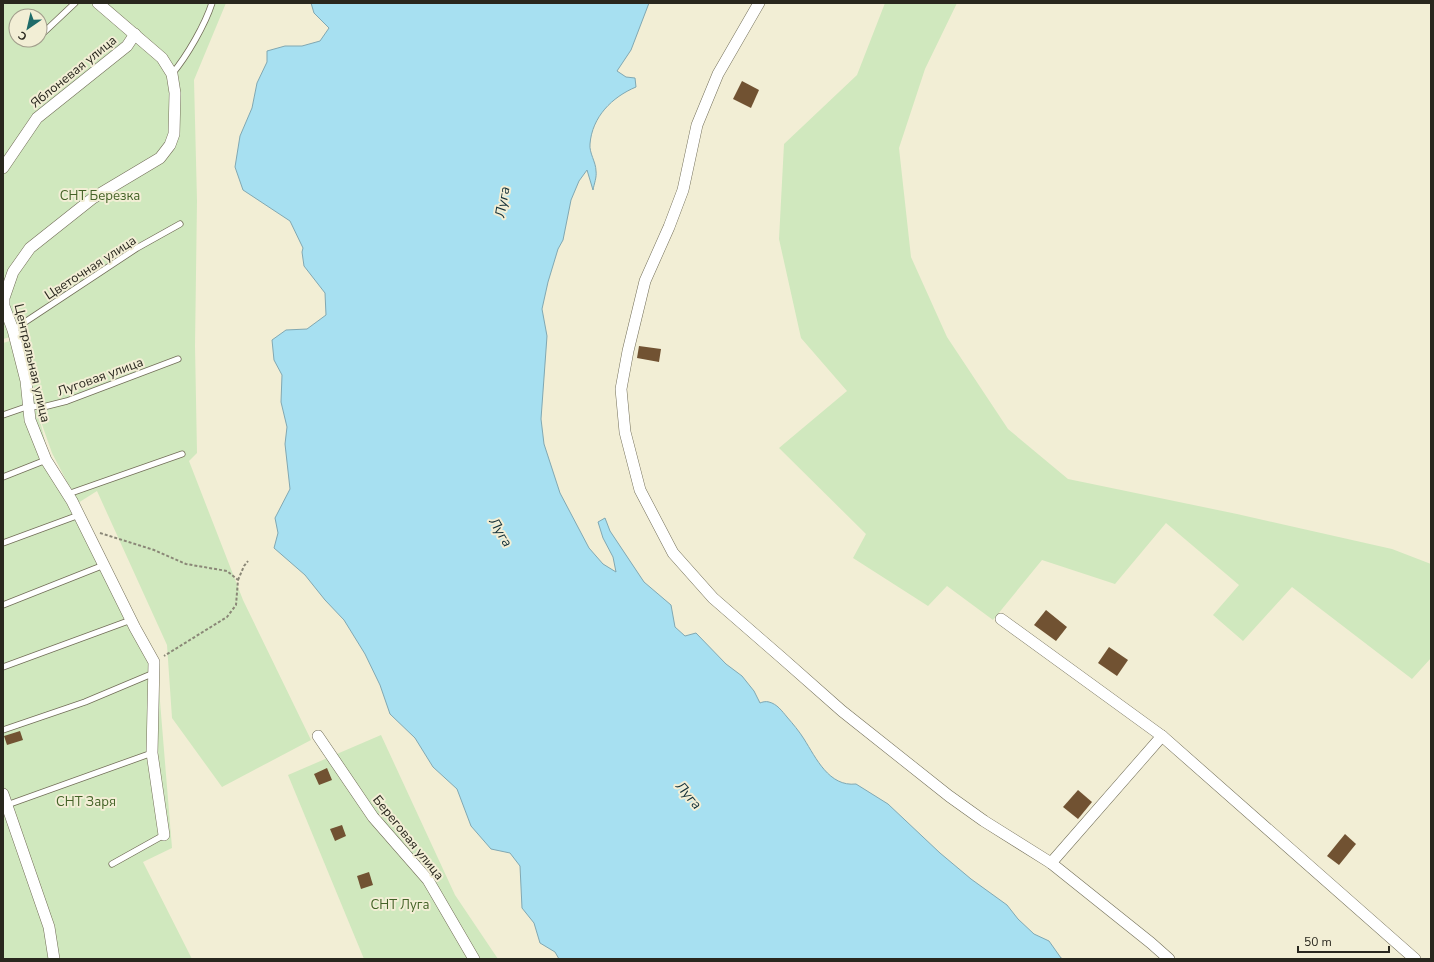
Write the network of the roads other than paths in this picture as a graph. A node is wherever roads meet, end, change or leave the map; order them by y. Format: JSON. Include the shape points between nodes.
{"nodes":[{"id":1,"x":75,"y":3,"type":"edge"},
{"id":2,"x":98,"y":3,"type":"edge"},
{"id":3,"x":212,"y":3,"type":"edge"},
{"id":4,"x":760,"y":3,"type":"edge"},
{"id":5,"x":48,"y":28,"type":"edge"},
{"id":6,"x":135,"y":34,"type":"junction"},
{"id":7,"x":172,"y":74,"type":"junction"},
{"id":8,"x":3,"y":168,"type":"edge"},
{"id":9,"x":180,"y":224,"type":"dead end"},
{"id":10,"x":13,"y":330,"type":"junction"},
{"id":11,"x":178,"y":359,"type":"dead end"},
{"id":12,"x":29,"y":406,"type":"junction"},
{"id":13,"x":3,"y":415,"type":"edge"},
{"id":14,"x":182,"y":454,"type":"dead end"},
{"id":15,"x":46,"y":460,"type":"junction"},
{"id":16,"x":3,"y":477,"type":"edge"},
{"id":17,"x":68,"y":494,"type":"junction"},
{"id":18,"x":79,"y":514,"type":"junction"},
{"id":19,"x":3,"y":543,"type":"edge"},
{"id":20,"x":104,"y":565,"type":"junction"},
{"id":21,"x":3,"y":605,"type":"edge"},
{"id":22,"x":131,"y":620,"type":"junction"},
{"id":23,"x":1001,"y":620,"type":"dead end"},
{"id":24,"x":3,"y":667,"type":"edge"},
{"id":25,"x":154,"y":667,"type":"junction"},
{"id":26,"x":3,"y":730,"type":"edge"},
{"id":27,"x":318,"y":736,"type":"dead end"},
{"id":28,"x":1162,"y":736,"type":"junction"},
{"id":29,"x":152,"y":753,"type":"junction"},
{"id":30,"x":5,"y":799,"type":"edge"},
{"id":31,"x":164,"y":835,"type":"joint"},
{"id":32,"x":1051,"y":863,"type":"junction"},
{"id":33,"x":112,"y":864,"type":"dead end"},
{"id":34,"x":54,"y":959,"type":"edge"},
{"id":35,"x":474,"y":959,"type":"edge"},
{"id":36,"x":1169,"y":959,"type":"edge"},
{"id":37,"x":1416,"y":959,"type":"edge"}],
"edges":[{"from":1,"to":5,"type":"lane"},
{"from":2,"to":6,"type":"street","name":"Центральная улица"},
{"from":3,"to":7,"type":"lane","via":[[192,44]]},
{"from":4,"to":32,"type":"street","via":[[718,74],[697,125],[683,190],[670,227],[645,281],[628,351],[622,389],[625,432],[640,490],[673,553],[713,598],[842,712],[949,796]]},
{"from":6,"to":7,"type":"street","name":"Центральная улица","via":[[162,58]]},
{"from":6,"to":8,"type":"street","name":"Яблоневая улица","via":[[127,46],[37,118]]},
{"from":7,"to":10,"type":"street","name":"Центральная улица","via":[[175,93],[174,134],[170,145],[160,158],[93,198],[30,248],[13,272],[4,298],[4,306]]},
{"from":9,"to":10,"type":"lane","name":"Цветочная улица","via":[[137,248]]},
{"from":10,"to":12,"type":"street","name":"Центральная улица","via":[[26,381]]},
{"from":11,"to":12,"type":"lane","name":"Луговая улица","via":[[68,400],[43,407]]},
{"from":12,"to":13,"type":"lane","name":"Луговая улица"},
{"from":12,"to":15,"type":"street","name":"Центральная улица","via":[[30,420]]},
{"from":14,"to":17,"type":"lane"},
{"from":15,"to":16,"type":"lane"},
{"from":15,"to":17,"type":"street","name":"Центральная улица"},
{"from":17,"to":18,"type":"street","name":"Центральная улица"},
{"from":18,"to":19,"type":"lane"},
{"from":18,"to":20,"type":"street","name":"Центральная улица"},
{"from":20,"to":21,"type":"lane"},
{"from":20,"to":22,"type":"street","name":"Центральная улица"},
{"from":22,"to":24,"type":"lane"},
{"from":22,"to":25,"type":"street","name":"Центральная улица"},
{"from":23,"to":28,"type":"street"},
{"from":25,"to":26,"type":"lane","via":[[85,702]]},
{"from":25,"to":29,"type":"street"},
{"from":27,"to":35,"type":"street","name":"Береговая улица","via":[[373,817],[428,880]]},
{"from":28,"to":32,"type":"street"},
{"from":28,"to":37,"type":"street"},
{"from":29,"to":30,"type":"lane"},
{"from":29,"to":31,"type":"street"},
{"from":30,"to":34,"type":"street","via":[[50,927]]},
{"from":31,"to":33,"type":"lane"},
{"from":32,"to":36,"type":"street"}]}
